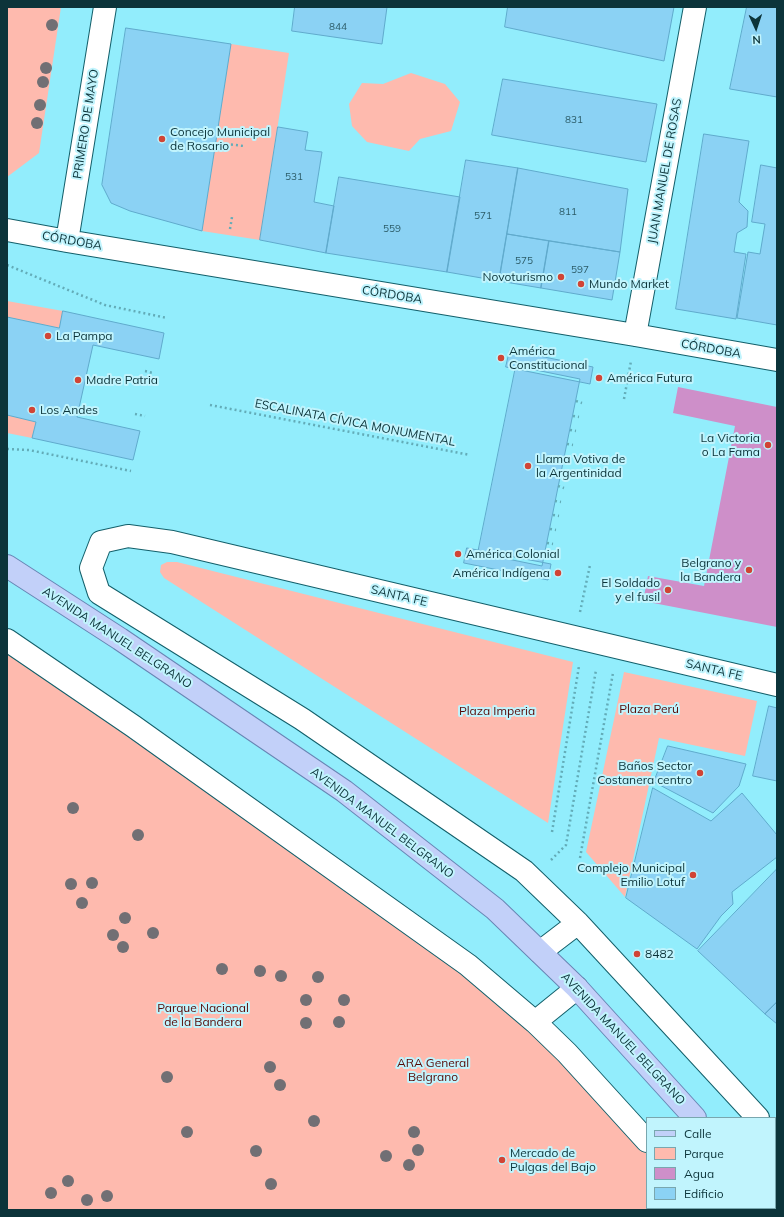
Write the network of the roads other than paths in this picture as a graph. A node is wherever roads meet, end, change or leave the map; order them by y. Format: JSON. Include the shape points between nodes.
{"nodes":[{"id":1,"x":105,"y":7,"type":"edge"},
{"id":2,"x":695,"y":7,"type":"edge"},
{"id":3,"x":7,"y":230,"type":"edge"},
{"id":4,"x":67,"y":241,"type":"junction"},
{"id":5,"x":635,"y":335,"type":"junction"},
{"id":6,"x":777,"y":360,"type":"edge"},
{"id":7,"x":7,"y":566,"type":"edge"},
{"id":8,"x":7,"y":640,"type":"edge"},
{"id":9,"x":777,"y":685,"type":"edge"},
{"id":10,"x":578,"y":923,"type":"junction"},
{"id":11,"x":540,"y":952,"type":"junction"},
{"id":12,"x":577,"y":988,"type":"junction"},
{"id":13,"x":535,"y":1022,"type":"junction"},
{"id":14,"x":694,"y":1117,"type":"edge"},
{"id":15,"x":757,"y":1117,"type":"edge"},
{"id":16,"x":646,"y":1140,"type":"edge"}],
"edges":[{"from":1,"to":4,"type":"street","name":"PRIMERO DE MAYO"},
{"from":2,"to":5,"type":"street","name":"JUAN MANUEL DE ROSAS"},
{"from":3,"to":4,"type":"street","name":"CÓRDOBA"},
{"from":4,"to":5,"type":"street","name":"CÓRDOBA"},
{"from":5,"to":6,"type":"street","name":"CÓRDOBA"},
{"from":7,"to":11,"type":"main road","name":"AVENIDA MANUEL BELGRANO","via":[[120,639],[344,791],[495,909]]},
{"from":8,"to":13,"type":"street","via":[[133,726],[468,966]]},
{"from":9,"to":10,"type":"street","name":"SANTA FE","via":[[172,542],[128,536],[102,542],[91,568],[99,593],[302,719],[524,871]]},
{"from":10,"to":11,"type":"street"},
{"from":10,"to":15,"type":"street"},
{"from":11,"to":12,"type":"main road","name":"AVENIDA MANUEL BELGRANO"},
{"from":12,"to":13,"type":"street"},
{"from":12,"to":14,"type":"main road","name":"AVENIDA MANUEL BELGRANO"},
{"from":13,"to":16,"type":"street","via":[[567,1053]]}]}
